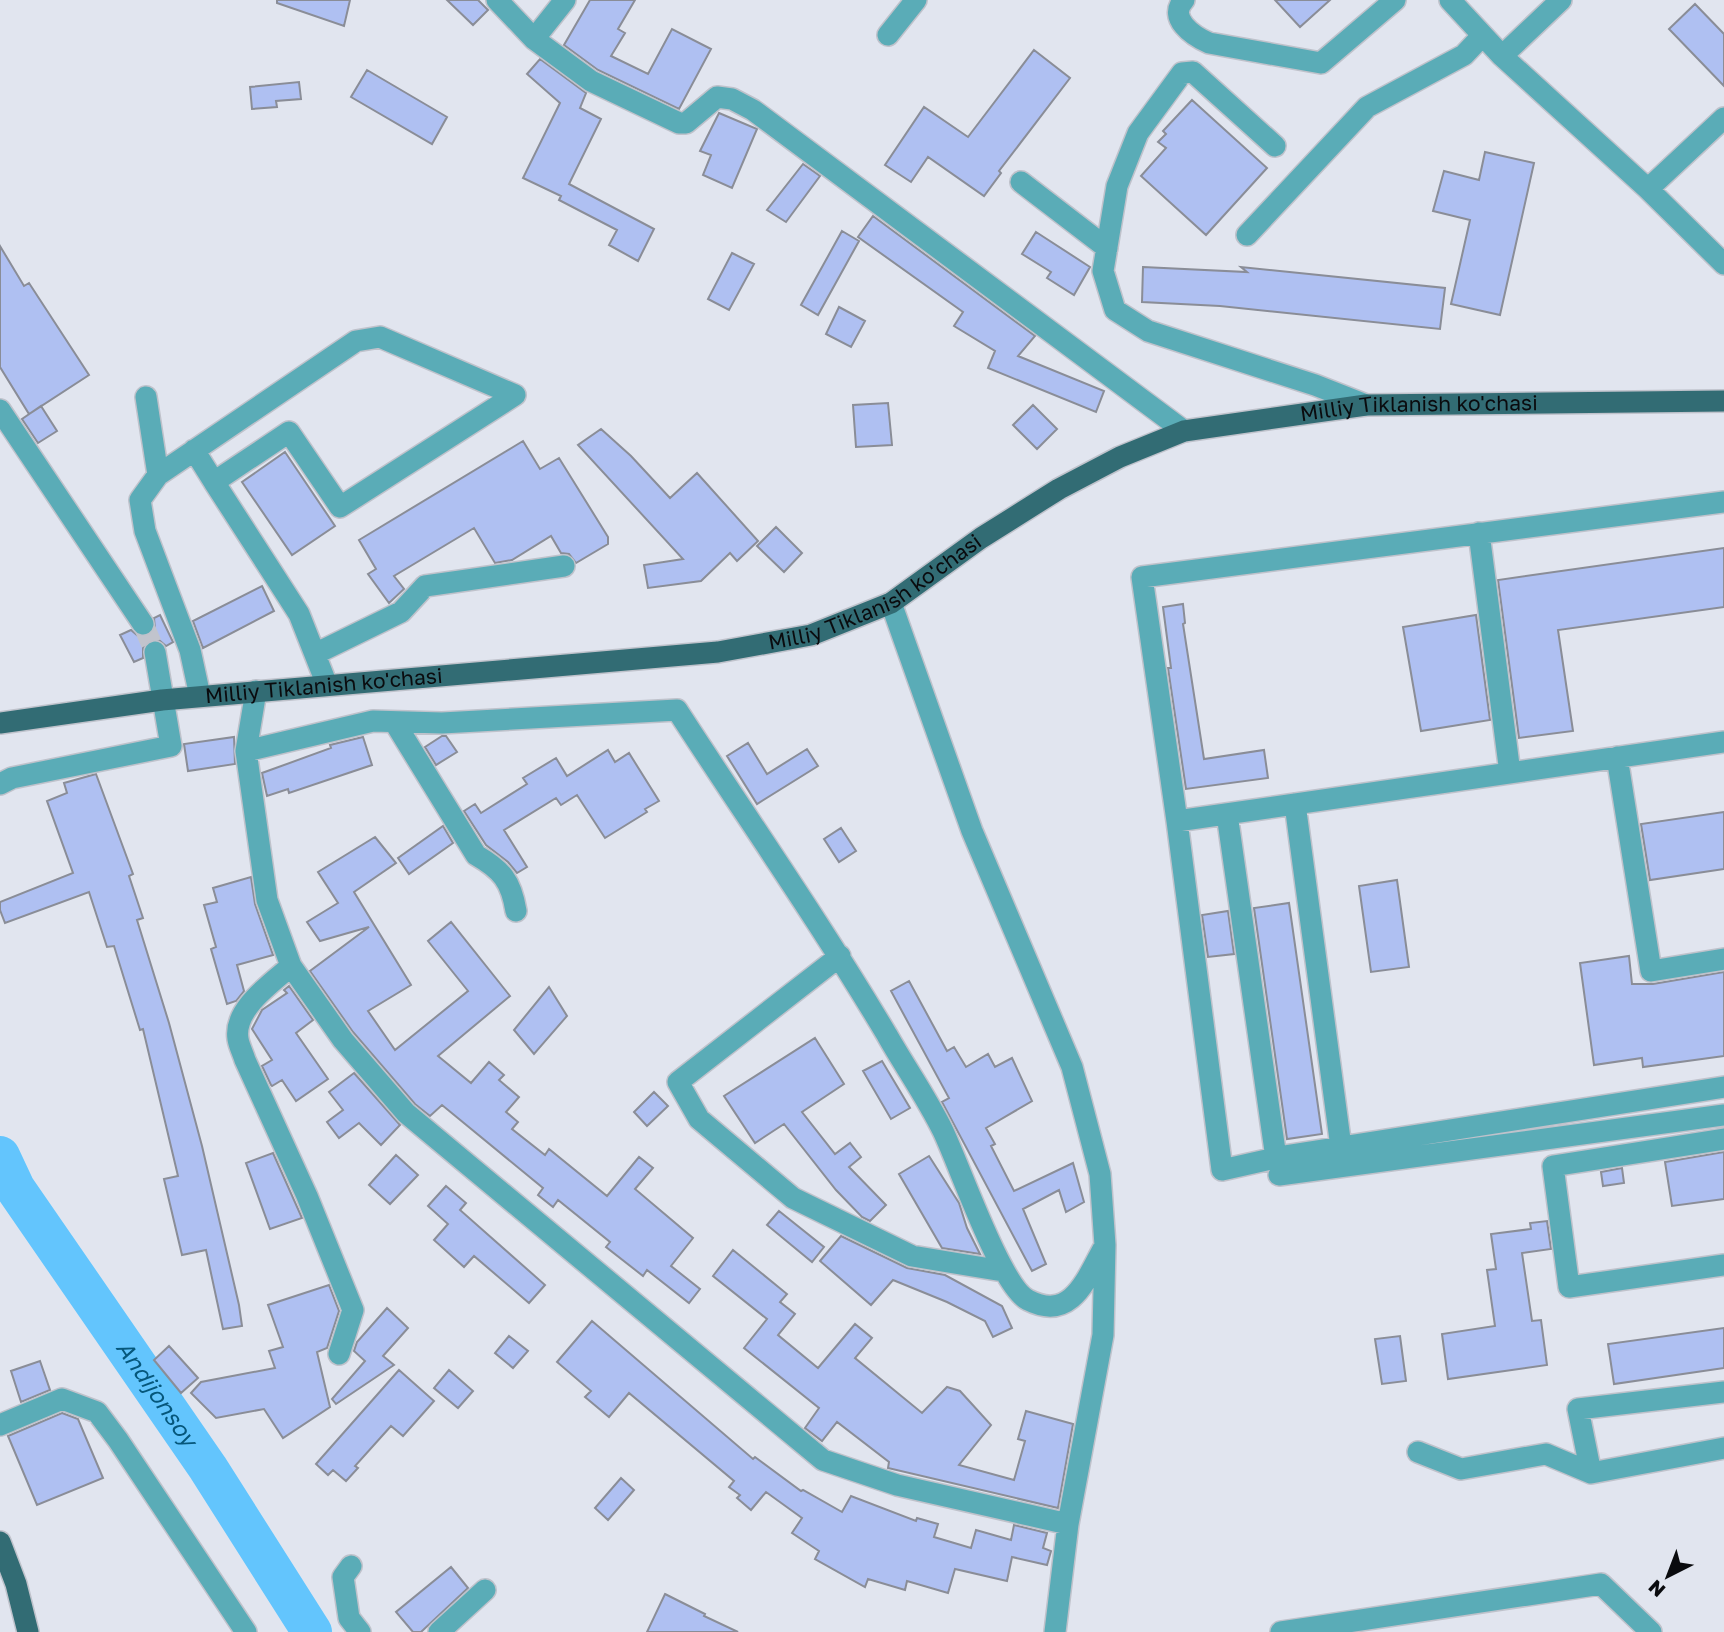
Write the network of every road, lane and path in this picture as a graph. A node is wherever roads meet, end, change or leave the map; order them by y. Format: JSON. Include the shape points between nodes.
{"nodes":[{"id":1,"x":497,"y":0,"type":"edge"},
{"id":2,"x":565,"y":0,"type":"edge"},
{"id":3,"x":916,"y":0,"type":"edge"},
{"id":4,"x":1184,"y":0,"type":"edge"},
{"id":5,"x":1395,"y":0,"type":"edge"},
{"id":6,"x":1450,"y":0,"type":"edge"},
{"id":7,"x":1561,"y":0,"type":"edge"},
{"id":8,"x":888,"y":35,"type":"dead end"},
{"id":9,"x":1482,"y":36,"type":"junction"},
{"id":10,"x":534,"y":39,"type":"junction"},
{"id":11,"x":1502,"y":56,"type":"junction"},
{"id":12,"x":1724,"y":118,"type":"edge"},
{"id":13,"x":1275,"y":146,"type":"dead end"},
{"id":14,"x":1021,"y":182,"type":"dead end"},
{"id":15,"x":1648,"y":189,"type":"junction"},
{"id":16,"x":1247,"y":235,"type":"dead end"},
{"id":17,"x":1107,"y":248,"type":"junction"},
{"id":18,"x":1724,"y":264,"type":"edge"},
{"id":19,"x":146,"y":397,"type":"dead end"},
{"id":20,"x":1724,"y":401,"type":"edge"},
{"id":21,"x":1366,"y":405,"type":"junction"},
{"id":22,"x":0,"y":410,"type":"edge"},
{"id":23,"x":1184,"y":432,"type":"junction"},
{"id":24,"x":194,"y":450,"type":"junction"},
{"id":25,"x":158,"y":475,"type":"junction"},
{"id":26,"x":214,"y":482,"type":"junction"},
{"id":27,"x":1724,"y":502,"type":"edge"},
{"id":28,"x":1479,"y":533,"type":"junction"},
{"id":29,"x":564,"y":566,"type":"dead end"},
{"id":30,"x":891,"y":603,"type":"junction"},
{"id":31,"x":143,"y":624,"type":"tunnel mouth"},
{"id":32,"x":155,"y":652,"type":"tunnel mouth"},
{"id":33,"x":315,"y":654,"type":"junction"},
{"id":34,"x":327,"y":685,"type":"junction"},
{"id":35,"x":256,"y":691,"type":"junction"},
{"id":36,"x":200,"y":696,"type":"junction"},
{"id":37,"x":162,"y":700,"type":"junction"},
{"id":38,"x":0,"y":723,"type":"edge"},
{"id":39,"x":395,"y":723,"type":"junction"},
{"id":40,"x":1724,"y":742,"type":"edge"},
{"id":41,"x":246,"y":751,"type":"junction"},
{"id":42,"x":1617,"y":757,"type":"junction"},
{"id":43,"x":1510,"y":773,"type":"junction"},
{"id":44,"x":0,"y":784,"type":"edge"},
{"id":45,"x":1295,"y":804,"type":"junction"},
{"id":46,"x":1227,"y":814,"type":"junction"},
{"id":47,"x":1177,"y":821,"type":"junction"},
{"id":48,"x":516,"y":911,"type":"dead end"},
{"id":49,"x":840,"y":956,"type":"junction"},
{"id":50,"x":1724,"y":959,"type":"edge"},
{"id":51,"x":291,"y":965,"type":"junction"},
{"id":52,"x":1724,"y":1087,"type":"edge"},
{"id":53,"x":1724,"y":1115,"type":"edge"},
{"id":54,"x":1724,"y":1139,"type":"edge"},
{"id":55,"x":1342,"y":1147,"type":"junction"},
{"id":56,"x":1278,"y":1166,"type":"junction"},
{"id":57,"x":1105,"y":1245,"type":"junction"},
{"id":58,"x":1724,"y":1265,"type":"edge"},
{"id":59,"x":1003,"y":1271,"type":"junction"},
{"id":60,"x":339,"y":1354,"type":"dead end"},
{"id":61,"x":1724,"y":1392,"type":"edge"},
{"id":62,"x":0,"y":1425,"type":"edge"},
{"id":63,"x":1724,"y":1448,"type":"edge"},
{"id":64,"x":1418,"y":1452,"type":"dead end"},
{"id":65,"x":1591,"y":1473,"type":"junction"},
{"id":66,"x":1068,"y":1524,"type":"junction"},
{"id":67,"x":0,"y":1542,"type":"edge"},
{"id":68,"x":351,"y":1566,"type":"dead end"},
{"id":69,"x":485,"y":1590,"type":"dead end"},
{"id":70,"x":28,"y":1632,"type":"edge"},
{"id":71,"x":246,"y":1632,"type":"edge"},
{"id":72,"x":360,"y":1632,"type":"edge"},
{"id":73,"x":439,"y":1632,"type":"edge"},
{"id":74,"x":1055,"y":1632,"type":"edge"},
{"id":75,"x":1280,"y":1632,"type":"edge"},
{"id":76,"x":1651,"y":1632,"type":"edge"}],
"edges":[{"from":1,"to":10,"type":"street"},
{"from":2,"to":10,"type":"street"},
{"from":3,"to":8,"type":"street"},
{"from":4,"to":5,"type":"street","via":[[1178,14],[1194,37],[1321,63]]},
{"from":6,"to":9,"type":"street"},
{"from":7,"to":11,"type":"street"},
{"from":9,"to":11,"type":"street"},
{"from":9,"to":16,"type":"street","via":[[1464,55],[1367,107]]},
{"from":10,"to":23,"type":"street","via":[[591,81],[679,122],[686,123],[717,97],[753,110]]},
{"from":11,"to":15,"type":"street"},
{"from":12,"to":15,"type":"street"},
{"from":13,"to":17,"type":"street","via":[[1193,72],[1182,74],[1138,133],[1117,186]]},
{"from":14,"to":17,"type":"street"},
{"from":15,"to":18,"type":"street"},
{"from":17,"to":21,"type":"street","via":[[1103,271],[1115,310],[1148,331]]},
{"from":19,"to":25,"type":"street"},
{"from":20,"to":21,"type":"main road","name":"Milliy Tiklanish ko'chasi"},
{"from":21,"to":23,"type":"main road","name":"Milliy Tiklanish ko'chasi"},
{"from":22,"to":31,"type":"street"},
{"from":23,"to":30,"type":"main road","name":"Milliy Tiklanish ko'chasi","via":[[1120,457],[1059,489]]},
{"from":24,"to":25,"type":"street"},
{"from":24,"to":26,"type":"street"},
{"from":24,"to":26,"type":"street","via":[[356,341],[380,337],[515,395],[340,507],[289,432]]},
{"from":25,"to":36,"type":"street","via":[[140,500],[145,531],[190,650]]},
{"from":26,"to":33,"type":"street","via":[[299,614]]},
{"from":27,"to":28,"type":"street"},
{"from":28,"to":43,"type":"street"},
{"from":28,"to":47,"type":"street","via":[[1142,577]]},
{"from":29,"to":33,"type":"street","via":[[425,586],[401,612]]},
{"from":30,"to":34,"type":"main road","name":"Milliy Tiklanish ko'chasi","via":[[811,635],[718,652]]},
{"from":30,"to":57,"type":"street","via":[[972,831],[1072,1067],[1100,1174]]},
{"from":32,"to":37,"type":"street"},
{"from":33,"to":34,"type":"street"},
{"from":34,"to":35,"type":"main road","name":"Milliy Tiklanish ko'chasi"},
{"from":35,"to":36,"type":"main road","name":"Milliy Tiklanish ko'chasi"},
{"from":35,"to":41,"type":"street"},
{"from":36,"to":37,"type":"main road","name":"Milliy Tiklanish ko'chasi"},
{"from":37,"to":38,"type":"main road","name":"Milliy Tiklanish ko'chasi"},
{"from":37,"to":44,"type":"street","via":[[171,746]]},
{"from":39,"to":41,"type":"street","via":[[373,721]]},
{"from":39,"to":48,"type":"street","via":[[476,855],[496,867],[508,884]]},
{"from":39,"to":49,"type":"street","via":[[677,710]]},
{"from":40,"to":42,"type":"street"},
{"from":41,"to":51,"type":"street","via":[[267,900]]},
{"from":42,"to":43,"type":"street"},
{"from":42,"to":50,"type":"street","via":[[1651,971]]},
{"from":43,"to":45,"type":"street"},
{"from":45,"to":46,"type":"street"},
{"from":45,"to":55,"type":"street"},
{"from":46,"to":47,"type":"street"},
{"from":46,"to":56,"type":"street"},
{"from":47,"to":56,"type":"street","via":[[1222,1170]]},
{"from":49,"to":59,"type":"street","via":[[942,1130]]},
{"from":49,"to":59,"type":"street","via":[[678,1082],[699,1119],[793,1198],[912,1256]]},
{"from":51,"to":60,"type":"street","via":[[241,1017],[237,1037],[353,1310]]},
{"from":51,"to":66,"type":"street","via":[[343,1040],[406,1113],[823,1460],[897,1485]]},
{"from":52,"to":55,"type":"street"},
{"from":53,"to":56,"type":"street"},
{"from":54,"to":58,"type":"street","via":[[1553,1166],[1569,1287]]},
{"from":55,"to":56,"type":"street"},
{"from":57,"to":59,"type":"street","via":[[1080,1291],[1065,1303],[1046,1308],[1025,1299]]},
{"from":57,"to":66,"type":"street","via":[[1103,1335]]},
{"from":61,"to":65,"type":"street","via":[[1578,1409]]},
{"from":62,"to":71,"type":"street","via":[[62,1399],[97,1412]]},
{"from":63,"to":65,"type":"street"},
{"from":64,"to":65,"type":"street","via":[[1461,1469],[1546,1454]]},
{"from":66,"to":74,"type":"street"},
{"from":67,"to":70,"type":"main road"},
{"from":68,"to":72,"type":"street","via":[[343,1577],[349,1618]]},
{"from":69,"to":73,"type":"street"},
{"from":75,"to":76,"type":"street","via":[[1601,1584]]}]}
